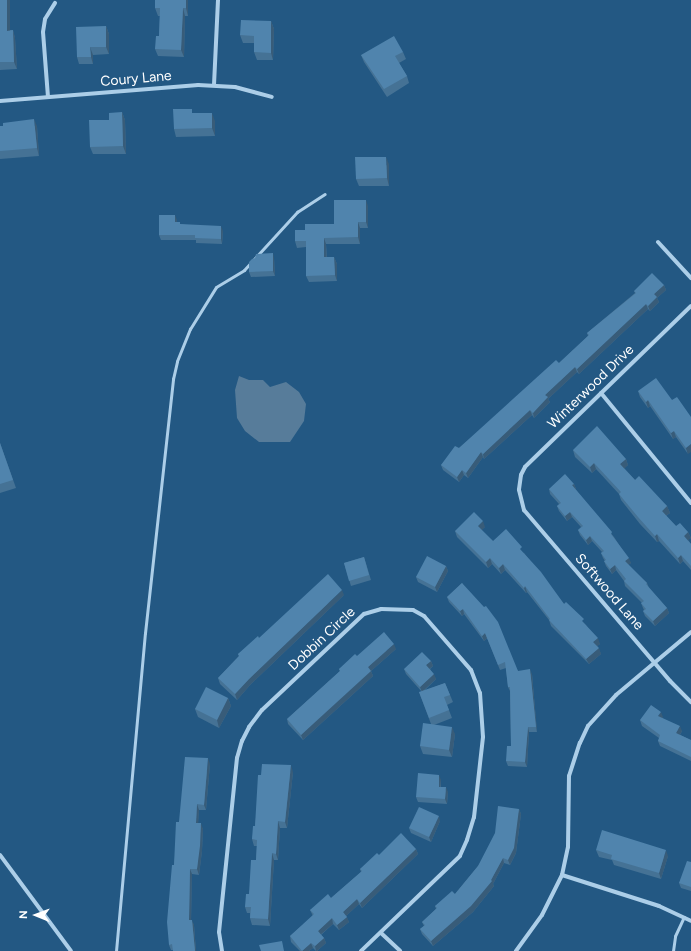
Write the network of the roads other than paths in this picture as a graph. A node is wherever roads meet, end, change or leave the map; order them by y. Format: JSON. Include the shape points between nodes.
{"nodes":[{"id":1,"x":218,"y":0,"type":"edge"},
{"id":2,"x":55,"y":3,"type":"dead end"},
{"id":3,"x":214,"y":85,"type":"junction"},
{"id":4,"x":272,"y":96,"type":"dead end"},
{"id":5,"x":48,"y":97,"type":"junction"},
{"id":6,"x":0,"y":101,"type":"edge"},
{"id":7,"x":325,"y":194,"type":"dead end"},
{"id":8,"x":658,"y":242,"type":"dead end"},
{"id":9,"x":691,"y":278,"type":"edge"},
{"id":10,"x":691,"y":306,"type":"edge"},
{"id":11,"x":601,"y":392,"type":"junction"},
{"id":12,"x":519,"y":490,"type":"joint"},
{"id":13,"x":691,"y":503,"type":"edge"},
{"id":14,"x":691,"y":632,"type":"edge"},
{"id":15,"x":656,"y":663,"type":"junction"},
{"id":16,"x":691,"y":702,"type":"edge"},
{"id":17,"x":0,"y":855,"type":"edge"},
{"id":18,"x":562,"y":875,"type":"junction"},
{"id":19,"x":684,"y":917,"type":"junction"},
{"id":20,"x":691,"y":921,"type":"edge"},
{"id":21,"x":381,"y":933,"type":"junction"},
{"id":22,"x":71,"y":951,"type":"edge"},
{"id":23,"x":116,"y":951,"type":"edge"},
{"id":24,"x":222,"y":951,"type":"edge"},
{"id":25,"x":361,"y":951,"type":"edge"},
{"id":26,"x":400,"y":951,"type":"edge"},
{"id":27,"x":516,"y":951,"type":"edge"},
{"id":28,"x":673,"y":951,"type":"edge"}],
"edges":[{"from":1,"to":3,"type":"street"},
{"from":2,"to":5,"type":"street","via":[[45,19],[43,32]]},
{"from":3,"to":4,"type":"street","name":"Coury Lane"},
{"from":3,"to":5,"type":"street","name":"Coury Lane"},
{"from":5,"to":6,"type":"street","name":"Coury Lane"},
{"from":7,"to":23,"type":"lane","via":[[297,212],[244,270],[216,287],[190,329],[177,361],[145,633]]},
{"from":8,"to":9,"type":"street"},
{"from":10,"to":11,"type":"street","name":"Winterwood Drive"},
{"from":11,"to":12,"type":"street","name":"Winterwood Drive","via":[[525,467]]},
{"from":11,"to":13,"type":"street"},
{"from":12,"to":15,"type":"street","name":"Softwood Lane","via":[[524,510]]},
{"from":14,"to":15,"type":"street"},
{"from":15,"to":16,"type":"street","name":"Softwood Lane"},
{"from":15,"to":18,"type":"street","via":[[616,695],[598,714],[580,742],[569,776],[568,847]]},
{"from":17,"to":22,"type":"street"},
{"from":18,"to":19,"type":"street","via":[[659,906]]},
{"from":18,"to":27,"type":"street","via":[[542,915]]},
{"from":19,"to":20,"type":"street"},
{"from":19,"to":28,"type":"lane","via":[[675,936]]},
{"from":21,"to":24,"type":"street","name":"Dobbin Circle","via":[[460,856],[474,817],[483,737],[480,693],[471,670],[424,616],[412,610],[399,608],[381,609],[364,614],[262,710],[242,741],[237,758],[219,932]]},
{"from":21,"to":25,"type":"street","name":"Dobbin Circle"},
{"from":21,"to":26,"type":"street"}]}
